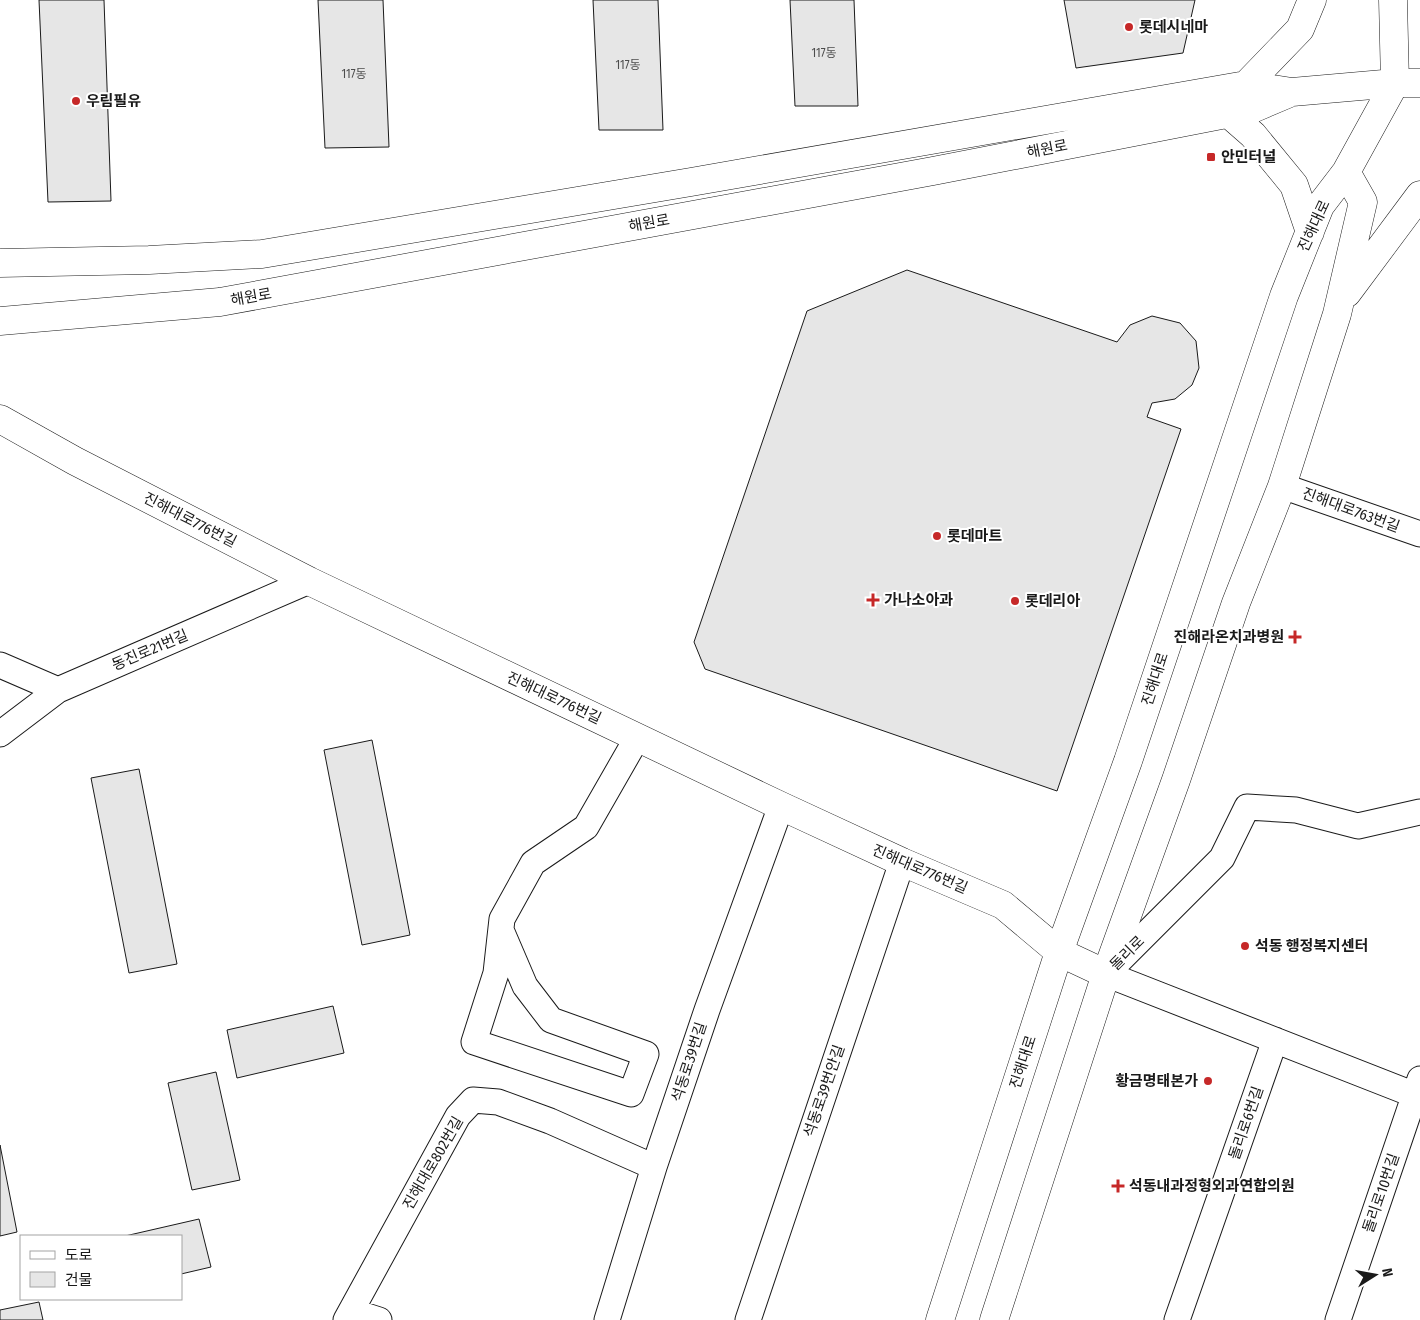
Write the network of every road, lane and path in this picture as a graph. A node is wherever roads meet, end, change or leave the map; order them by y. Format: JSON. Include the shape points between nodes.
{"nodes":[{"id":1,"x":1312,"y":0,"type":"edge"},
{"id":2,"x":1394,"y":0,"type":"edge"},
{"id":3,"x":1408,"y":83,"type":"edge"},
{"id":4,"x":1246,"y":85,"type":"junction"},
{"id":5,"x":1292,"y":92,"type":"junction"},
{"id":6,"x":1229,"y":114,"type":"junction"},
{"id":7,"x":1346,"y":172,"type":"junction"},
{"id":8,"x":1420,"y":194,"type":"edge"},
{"id":9,"x":1310,"y":232,"type":"junction"},
{"id":10,"x":0,"y":262,"type":"edge"},
{"id":11,"x":1340,"y":302,"type":"junction"},
{"id":12,"x":0,"y":321,"type":"edge"},
{"id":13,"x":0,"y":419,"type":"edge"},
{"id":14,"x":1282,"y":486,"type":"junction"},
{"id":15,"x":1420,"y":534,"type":"edge"},
{"id":16,"x":309,"y":581,"type":"junction"},
{"id":17,"x":0,"y":665,"type":"edge"},
{"id":18,"x":58,"y":690,"type":"junction"},
{"id":19,"x":0,"y":734,"type":"edge"},
{"id":20,"x":637,"y":738,"type":"junction"},
{"id":21,"x":781,"y":806,"type":"junction"},
{"id":22,"x":1420,"y":812,"type":"edge"},
{"id":23,"x":902,"y":862,"type":"junction"},
{"id":24,"x":501,"y":930,"type":"junction"},
{"id":25,"x":1059,"y":952,"type":"junction"},
{"id":26,"x":1106,"y":974,"type":"junction"},
{"id":27,"x":1275,"y":1040,"type":"junction"},
{"id":28,"x":1418,"y":1090,"type":"edge"},
{"id":29,"x":654,"y":1167,"type":"junction"},
{"id":30,"x":348,"y":1315,"type":"edge"},
{"id":31,"x":379,"y":1320,"type":"edge"},
{"id":32,"x":607,"y":1320,"type":"edge"},
{"id":33,"x":748,"y":1320,"type":"edge"},
{"id":34,"x":940,"y":1320,"type":"edge"},
{"id":35,"x":994,"y":1320,"type":"edge"},
{"id":36,"x":1177,"y":1320,"type":"edge"},
{"id":37,"x":1338,"y":1320,"type":"edge"}],
"edges":[{"from":1,"to":4,"type":"main road","via":[[1300,28]]},
{"from":2,"to":3,"type":"main road"},
{"from":3,"to":5,"type":"main road"},
{"from":3,"to":7,"type":"main road","name":"진해대로"},
{"from":4,"to":5,"type":"main road"},
{"from":4,"to":10,"type":"main road","via":[[262,254],[149,260]]},
{"from":5,"to":6,"type":"main road","name":"해원로","via":[[1252,110]]},
{"from":6,"to":9,"type":"main road","via":[[1253,135],[1294,185]]},
{"from":6,"to":12,"type":"main road","name":"해원로","via":[[220,302]]},
{"from":7,"to":9,"type":"main road","name":"진해대로","via":[[1320,206]]},
{"from":7,"to":11,"type":"main road","via":[[1363,202]]},
{"from":8,"to":11,"type":"main road"},
{"from":9,"to":25,"type":"main road","name":"진해대로","via":[[1280,305],[1128,761]]},
{"from":11,"to":14,"type":"main road"},
{"from":13,"to":16,"type":"main road","name":"진해대로776번길","via":[[75,462]]},
{"from":14,"to":15,"type":"street","name":"진해대로763번길"},
{"from":14,"to":26,"type":"main road","via":[[1236,604]]},
{"from":16,"to":18,"type":"street","name":"동진로21번길"},
{"from":16,"to":20,"type":"main road","name":"진해대로776번길"},
{"from":17,"to":18,"type":"street"},
{"from":18,"to":19,"type":"street","name":"동진로21번길"},
{"from":20,"to":21,"type":"main road","name":"진해대로776번길"},
{"from":20,"to":24,"type":"street","via":[[586,828],[533,863],[502,919]]},
{"from":21,"to":23,"type":"main road","name":"진해대로776번길"},
{"from":21,"to":29,"type":"street","name":"석동로39번길"},
{"from":22,"to":26,"type":"street","name":"돌리로","via":[[1358,826],[1296,810],[1248,807],[1222,858]]},
{"from":23,"to":25,"type":"main road","name":"진해대로776번길","via":[[1003,905]]},
{"from":23,"to":33,"type":"street","name":"석동로39번안길"},
{"from":24,"to":24,"type":"street","via":[[496,973],[474,1042],[630,1094],[646,1054],[551,1020],[525,986]]},
{"from":25,"to":26,"type":"main road","name":"진해대로776번길"},
{"from":25,"to":34,"type":"main road","name":"진해대로"},
{"from":26,"to":27,"type":"street","name":"돌리로"},
{"from":26,"to":35,"type":"main road"},
{"from":27,"to":28,"type":"street","name":"돌리로"},
{"from":27,"to":36,"type":"street","name":"돌리로6번길"},
{"from":28,"to":37,"type":"street","name":"돌리로10번길"},
{"from":29,"to":30,"type":"street","name":"진해대로802번길","via":[[550,1121],[498,1102],[473,1100],[458,1116]]},
{"from":29,"to":32,"type":"street","name":"석동로39번길"},
{"from":30,"to":31,"type":"street"}]}
